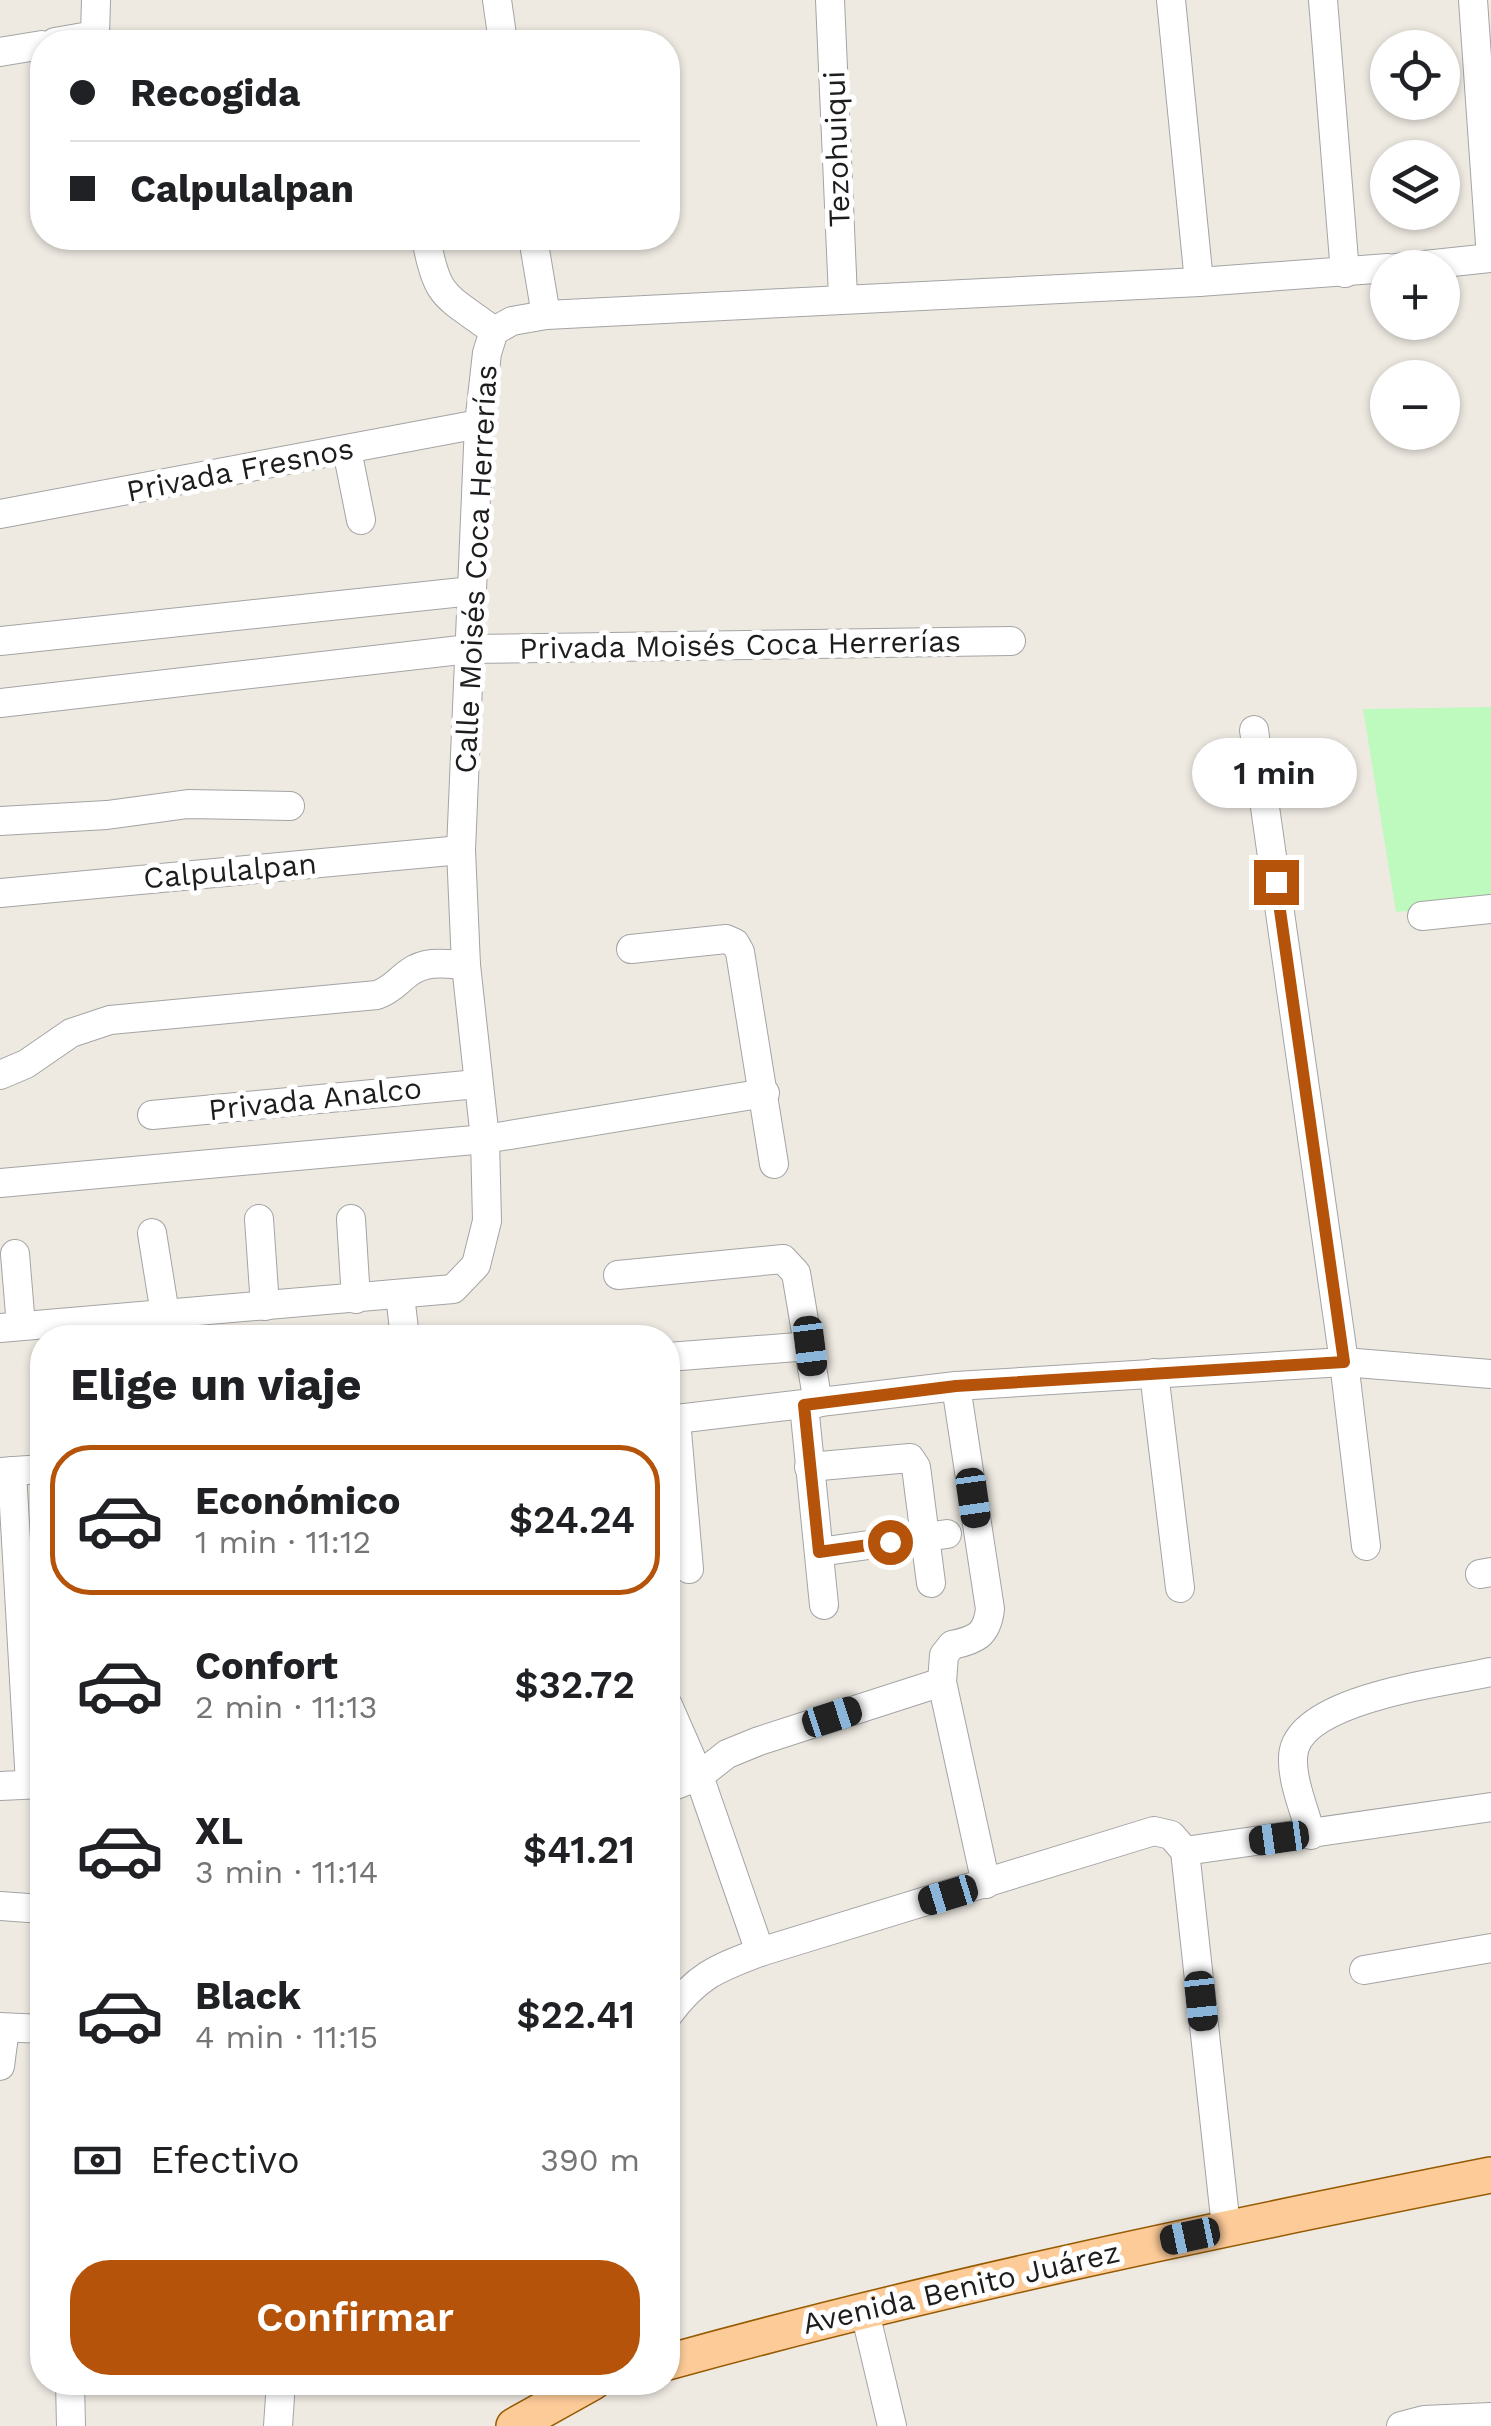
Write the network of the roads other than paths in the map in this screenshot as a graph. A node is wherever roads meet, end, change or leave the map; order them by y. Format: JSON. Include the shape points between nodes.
{"nodes":[{"id":1,"x":96,"y":0,"type":"edge"},
{"id":2,"x":496,"y":0,"type":"edge"},
{"id":3,"x":830,"y":0,"type":"edge"},
{"id":4,"x":1171,"y":0,"type":"edge"},
{"id":5,"x":1323,"y":0,"type":"edge"},
{"id":6,"x":1479,"y":11,"type":"edge"},
{"id":7,"x":96,"y":30,"type":"edge"},
{"id":8,"x":501,"y":30,"type":"edge"},
{"id":9,"x":30,"y":46,"type":"edge"},
{"id":10,"x":0,"y":52,"type":"edge"},
{"id":11,"x":1488,"y":159,"type":"edge"},
{"id":12,"x":428,"y":250,"type":"edge"},
{"id":13,"x":536,"y":250,"type":"edge"},
{"id":14,"x":1491,"y":258,"type":"edge"},
{"id":15,"x":1460,"y":261,"type":"edge"},
{"id":16,"x":1370,"y":270,"type":"edge"},
{"id":17,"x":1345,"y":272,"type":"junction"},
{"id":18,"x":1199,"y":282,"type":"junction"},
{"id":19,"x":843,"y":297,"type":"junction"},
{"id":20,"x":546,"y":315,"type":"junction"},
{"id":21,"x":494,"y":331,"type":"junction"},
{"id":22,"x":479,"y":424,"type":"junction"},
{"id":23,"x":347,"y":450,"type":"junction"},
{"id":24,"x":0,"y":514,"type":"edge"},
{"id":25,"x":361,"y":520,"type":"dead end"},
{"id":26,"x":472,"y":591,"type":"junction"},
{"id":27,"x":1011,"y":641,"type":"dead end"},
{"id":28,"x":0,"y":642,"type":"edge"},
{"id":29,"x":470,"y":649,"type":"junction"},
{"id":30,"x":0,"y":702,"type":"edge"},
{"id":31,"x":1254,"y":730,"type":"dead end"},
{"id":32,"x":290,"y":806,"type":"dead end"},
{"id":33,"x":0,"y":822,"type":"edge"},
{"id":34,"x":461,"y":850,"type":"junction"},
{"id":35,"x":0,"y":893,"type":"edge"},
{"id":36,"x":1491,"y":909,"type":"edge"},
{"id":37,"x":1422,"y":916,"type":"dead end"},
{"id":38,"x":631,"y":949,"type":"dead end"},
{"id":39,"x":466,"y":965,"type":"junction"},
{"id":40,"x":0,"y":1075,"type":"edge"},
{"id":41,"x":477,"y":1084,"type":"junction"},
{"id":42,"x":764,"y":1092,"type":"junction"},
{"id":43,"x":152,"y":1116,"type":"dead end"},
{"id":44,"x":485,"y":1139,"type":"junction"},
{"id":45,"x":774,"y":1164,"type":"dead end"},
{"id":46,"x":0,"y":1184,"type":"edge"},
{"id":47,"x":259,"y":1219,"type":"dead end"},
{"id":48,"x":351,"y":1219,"type":"dead end"},
{"id":49,"x":152,"y":1232,"type":"dead end"},
{"id":50,"x":15,"y":1254,"type":"dead end"},
{"id":51,"x":618,"y":1275,"type":"dead end"},
{"id":52,"x":400,"y":1295,"type":"junction"},
{"id":53,"x":356,"y":1299,"type":"junction"},
{"id":54,"x":265,"y":1306,"type":"junction"},
{"id":55,"x":165,"y":1314,"type":"junction"},
{"id":56,"x":34,"y":1325,"type":"edge"},
{"id":57,"x":403,"y":1325,"type":"edge"},
{"id":58,"x":10,"y":1327,"type":"edge"},
{"id":59,"x":810,"y":1346,"type":"junction"},
{"id":60,"x":680,"y":1356,"type":"edge"},
{"id":61,"x":1344,"y":1362,"type":"junction"},
{"id":62,"x":1154,"y":1373,"type":"junction"},
{"id":63,"x":1491,"y":1374,"type":"edge"},
{"id":64,"x":956,"y":1386,"type":"junction"},
{"id":65,"x":811,"y":1404,"type":"junction"},
{"id":66,"x":680,"y":1419,"type":"edge"},
{"id":67,"x":809,"y":1466,"type":"junction"},
{"id":68,"x":6,"y":1472,"type":"edge"},
{"id":69,"x":680,"y":1490,"type":"edge"},
{"id":70,"x":936,"y":1535,"type":"junction"},
{"id":71,"x":1366,"y":1546,"type":"dead end"},
{"id":72,"x":819,"y":1552,"type":"junction"},
{"id":73,"x":689,"y":1569,"type":"dead end"},
{"id":74,"x":931,"y":1584,"type":"dead end"},
{"id":75,"x":1180,"y":1588,"type":"dead end"},
{"id":76,"x":824,"y":1605,"type":"dead end"},
{"id":77,"x":1491,"y":1672,"type":"edge"},
{"id":78,"x":942,"y":1682,"type":"junction"},
{"id":79,"x":30,"y":1722,"type":"edge"},
{"id":80,"x":680,"y":1732,"type":"edge"},
{"id":81,"x":699,"y":1776,"type":"junction"},
{"id":82,"x":680,"y":1783,"type":"edge"},
{"id":83,"x":30,"y":1784,"type":"edge"},
{"id":84,"x":0,"y":1786,"type":"edge"},
{"id":85,"x":1491,"y":1807,"type":"edge"},
{"id":86,"x":1311,"y":1834,"type":"junction"},
{"id":87,"x":1184,"y":1851,"type":"junction"},
{"id":88,"x":986,"y":1884,"type":"junction"},
{"id":89,"x":0,"y":1906,"type":"edge"},
{"id":90,"x":30,"y":1908,"type":"edge"},
{"id":91,"x":1491,"y":1948,"type":"edge"},
{"id":92,"x":760,"y":1952,"type":"junction"},
{"id":93,"x":1364,"y":1970,"type":"dead end"},
{"id":94,"x":680,"y":1999,"type":"edge"},
{"id":95,"x":2,"y":2028,"type":"edge"},
{"id":96,"x":30,"y":2029,"type":"edge"},
{"id":97,"x":0,"y":2066,"type":"edge"},
{"id":98,"x":1491,"y":2175,"type":"edge"},
{"id":99,"x":1226,"y":2228,"type":"junction"},
{"id":100,"x":864,"y":2308,"type":"junction"},
{"id":101,"x":680,"y":2359,"type":"edge"},
{"id":102,"x":70,"y":2395,"type":"edge"},
{"id":103,"x":281,"y":2395,"type":"edge"},
{"id":104,"x":570,"y":2395,"type":"edge"},
{"id":105,"x":1491,"y":2417,"type":"edge"},
{"id":106,"x":71,"y":2426,"type":"edge"},
{"id":107,"x":278,"y":2426,"type":"edge"},
{"id":108,"x":514,"y":2426,"type":"edge"},
{"id":109,"x":892,"y":2426,"type":"edge"},
{"id":110,"x":1401,"y":2426,"type":"edge"}],
"edges":[{"from":1,"to":7,"type":"street"},
{"from":2,"to":8,"type":"street"},
{"from":3,"to":19,"type":"street","name":"Tezohuiqui"},
{"from":4,"to":18,"type":"street"},
{"from":5,"to":17,"type":"street"},
{"from":6,"to":11,"type":"street"},
{"from":9,"to":10,"type":"street"},
{"from":11,"to":14,"type":"street"},
{"from":12,"to":21,"type":"street","via":[[440,291]]},
{"from":13,"to":20,"type":"street"},
{"from":14,"to":15,"type":"street"},
{"from":16,"to":17,"type":"street","name":"Calle Moisés Coca Herrerías"},
{"from":17,"to":18,"type":"street","name":"Calle Moisés Coca Herrerías"},
{"from":18,"to":19,"type":"street","name":"Calle Moisés Coca Herrerías"},
{"from":19,"to":20,"type":"street","name":"Calle Moisés Coca Herrerías"},
{"from":20,"to":21,"type":"street","name":"Calle Moisés Coca Herrerías"},
{"from":21,"to":22,"type":"street","name":"Calle Moisés Coca Herrerías"},
{"from":22,"to":23,"type":"street","name":"Privada Fresnos"},
{"from":22,"to":26,"type":"street","name":"Calle Moisés Coca Herrerías"},
{"from":23,"to":24,"type":"street","name":"Privada Fresnos"},
{"from":23,"to":25,"type":"street"},
{"from":26,"to":28,"type":"street"},
{"from":26,"to":29,"type":"street","name":"Calle Moisés Coca Herrerías"},
{"from":27,"to":29,"type":"street","name":"Privada Moisés Coca Herrerías"},
{"from":29,"to":30,"type":"street","name":"Privada Moisés Coca Herrerías"},
{"from":29,"to":34,"type":"street","name":"Calle Moisés Coca Herrerías"},
{"from":31,"to":61,"type":"street"},
{"from":32,"to":33,"type":"street","via":[[188,804]]},
{"from":34,"to":35,"type":"street","name":"Calpulalpan"},
{"from":34,"to":39,"type":"street","name":"Calle Moisés Coca Herrerías"},
{"from":36,"to":37,"type":"street"},
{"from":38,"to":42,"type":"street","via":[[735,943]]},
{"from":39,"to":40,"type":"street","via":[[428,963],[377,995],[110,1020],[71,1032]]},
{"from":39,"to":41,"type":"street","name":"Calle Moisés Coca Herrerías"},
{"from":41,"to":43,"type":"street","name":"Privada Analco"},
{"from":41,"to":44,"type":"street","name":"Calle Moisés Coca Herrerías"},
{"from":42,"to":44,"type":"street"},
{"from":42,"to":45,"type":"street"},
{"from":44,"to":46,"type":"street"},
{"from":44,"to":52,"type":"street","name":"Calle Moisés Coca Herrerías","via":[[486,1221],[476,1264],[453,1289]]},
{"from":47,"to":54,"type":"street"},
{"from":48,"to":53,"type":"street"},
{"from":49,"to":55,"type":"street"},
{"from":50,"to":58,"type":"street"},
{"from":51,"to":59,"type":"street","via":[[783,1259],[796,1273]]},
{"from":52,"to":53,"type":"street","name":"Calle Moisés Coca Herrerías"},
{"from":52,"to":57,"type":"street"},
{"from":53,"to":54,"type":"street","name":"Calle Moisés Coca Herrerías"},
{"from":54,"to":55,"type":"street","name":"Calle Moisés Coca Herrerías"},
{"from":55,"to":56,"type":"street","name":"Calle Moisés Coca Herrerías"},
{"from":59,"to":60,"type":"street"},
{"from":59,"to":65,"type":"street"},
{"from":61,"to":62,"type":"street"},
{"from":61,"to":63,"type":"street"},
{"from":61,"to":71,"type":"street"},
{"from":62,"to":64,"type":"street"},
{"from":62,"to":75,"type":"street"},
{"from":64,"to":65,"type":"street"},
{"from":64,"to":78,"type":"street","via":[[990,1610],[988,1628],[944,1656]]},
{"from":65,"to":66,"type":"street"},
{"from":65,"to":67,"type":"street"},
{"from":67,"to":70,"type":"street","via":[[910,1458]]},
{"from":67,"to":72,"type":"street"},
{"from":68,"to":79,"type":"street"},
{"from":69,"to":73,"type":"street"},
{"from":70,"to":72,"type":"street"},
{"from":70,"to":74,"type":"street"},
{"from":72,"to":76,"type":"street"},
{"from":77,"to":86,"type":"street","via":[[1344,1704],[1298,1738],[1293,1758]]},
{"from":78,"to":81,"type":"street","via":[[760,1741]]},
{"from":78,"to":88,"type":"street"},
{"from":80,"to":81,"type":"street"},
{"from":81,"to":82,"type":"street"},
{"from":81,"to":92,"type":"street"},
{"from":83,"to":84,"type":"street"},
{"from":85,"to":86,"type":"street"},
{"from":86,"to":87,"type":"street"},
{"from":87,"to":88,"type":"street","via":[[1172,1835],[1154,1831]]},
{"from":87,"to":99,"type":"street"},
{"from":88,"to":92,"type":"street"},
{"from":89,"to":90,"type":"street"},
{"from":91,"to":93,"type":"street"},
{"from":92,"to":94,"type":"street","via":[[709,1971]]},
{"from":95,"to":96,"type":"street"},
{"from":95,"to":97,"type":"street"},
{"from":98,"to":99,"type":"main road","name":"Avenida Benito Juárez"},
{"from":99,"to":100,"type":"main road","name":"Avenida Benito Juárez"},
{"from":100,"to":101,"type":"main road","name":"Avenida Benito Juárez"},
{"from":100,"to":109,"type":"street"},
{"from":102,"to":106,"type":"street"},
{"from":103,"to":107,"type":"street"},
{"from":104,"to":108,"type":"main road"},
{"from":105,"to":110,"type":"street"}]}
